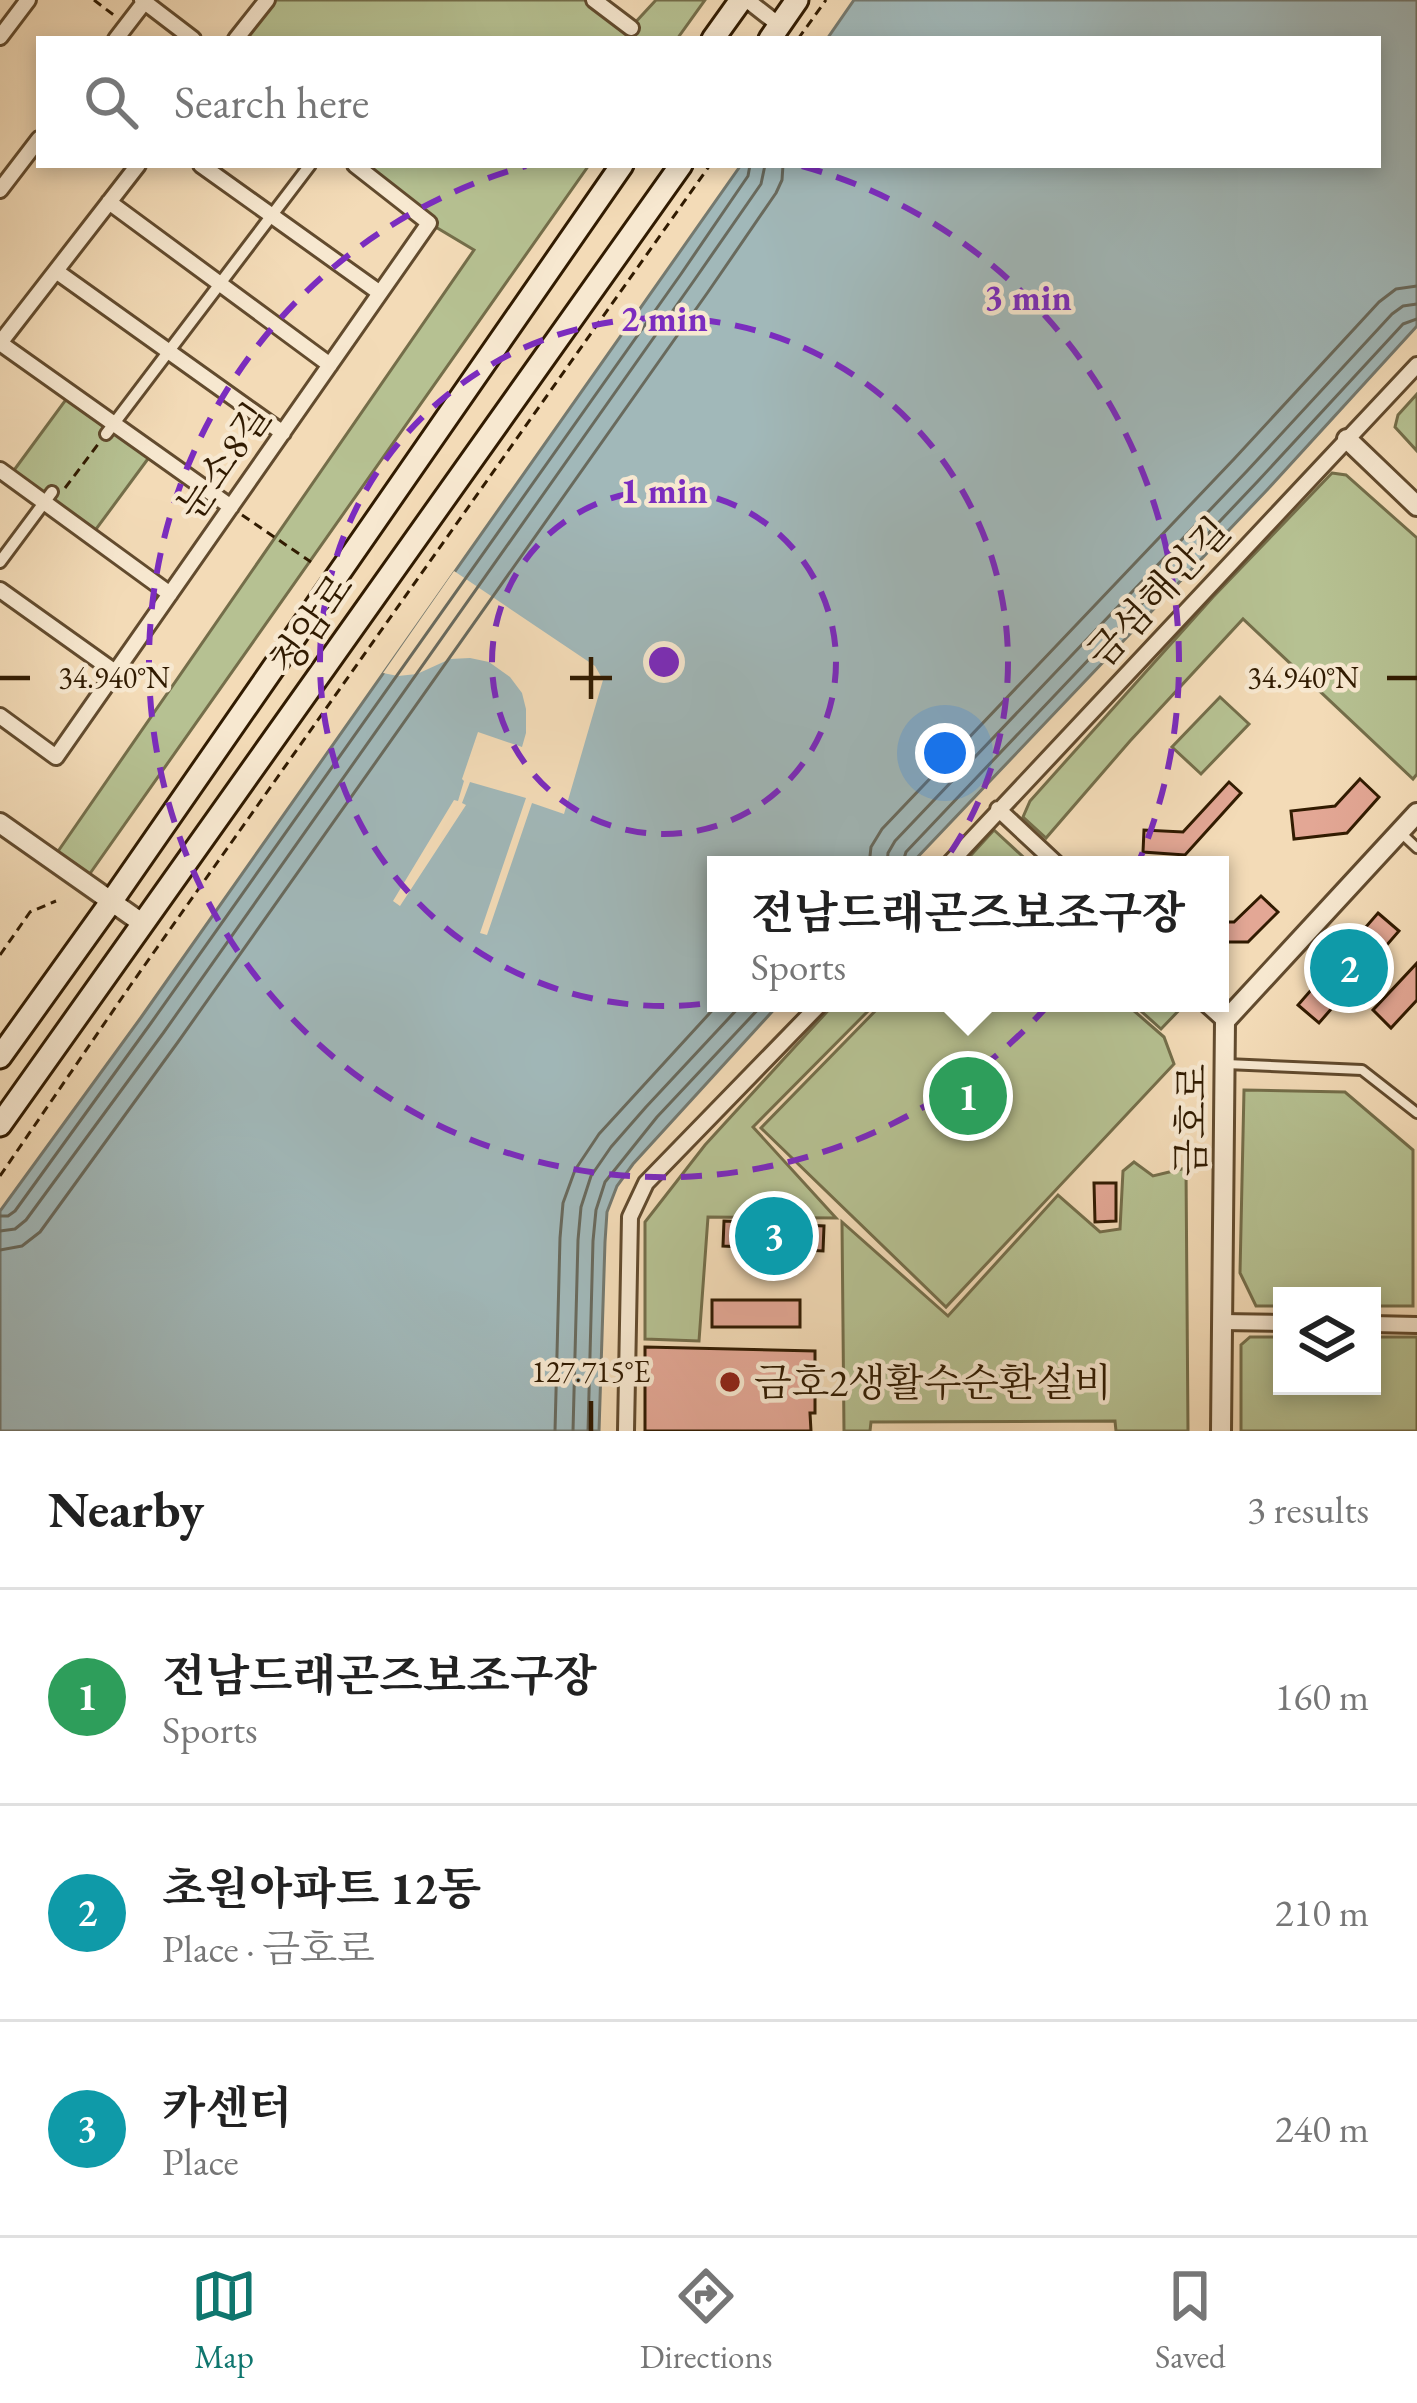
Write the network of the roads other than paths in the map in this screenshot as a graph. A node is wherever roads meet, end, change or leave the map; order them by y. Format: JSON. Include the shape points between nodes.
{"nodes":[{"id":1,"x":28,"y":0,"type":"edge"},
{"id":2,"x":266,"y":0,"type":"edge"},
{"id":3,"x":594,"y":0,"type":"edge"},
{"id":4,"x":744,"y":0,"type":"edge"},
{"id":5,"x":797,"y":0,"type":"edge"},
{"id":6,"x":144,"y":1,"type":"edge"},
{"id":7,"x":0,"y":8,"type":"edge"},
{"id":8,"x":14,"y":19,"type":"junction"},
{"id":9,"x":631,"y":28,"type":"dead end"},
{"id":10,"x":782,"y":34,"type":"edge"},
{"id":11,"x":118,"y":36,"type":"edge"},
{"id":12,"x":189,"y":36,"type":"edge"},
{"id":13,"x":238,"y":36,"type":"edge"},
{"id":14,"x":715,"y":36,"type":"edge"},
{"id":15,"x":0,"y":38,"type":"edge"},
{"id":16,"x":36,"y":143,"type":"edge"},
{"id":17,"x":136,"y":168,"type":"edge"},
{"id":18,"x":205,"y":168,"type":"edge"},
{"id":19,"x":308,"y":168,"type":"edge"},
{"id":20,"x":359,"y":168,"type":"edge"},
{"id":21,"x":620,"y":168,"type":"edge"},
{"id":22,"x":679,"y":168,"type":"edge"},
{"id":23,"x":0,"y":190,"type":"edge"},
{"id":24,"x":109,"y":202,"type":"junction"},
{"id":25,"x":272,"y":215,"type":"junction"},
{"id":26,"x":56,"y":271,"type":"junction"},
{"id":27,"x":220,"y":284,"type":"junction"},
{"id":28,"x":380,"y":293,"type":"junction"},
{"id":29,"x":0,"y":343,"type":"edge"},
{"id":30,"x":169,"y":352,"type":"junction"},
{"id":31,"x":1417,"y":364,"type":"edge"},
{"id":32,"x":330,"y":365,"type":"junction"},
{"id":33,"x":110,"y":429,"type":"junction"},
{"id":34,"x":283,"y":433,"type":"junction"},
{"id":35,"x":1347,"y":440,"type":"junction"},
{"id":36,"x":0,"y":470,"type":"edge"},
{"id":37,"x":48,"y":497,"type":"junction"},
{"id":38,"x":1417,"y":506,"type":"edge"},
{"id":39,"x":231,"y":507,"type":"junction"},
{"id":40,"x":0,"y":562,"type":"edge"},
{"id":41,"x":0,"y":590,"type":"edge"},
{"id":42,"x":170,"y":594,"type":"junction"},
{"id":43,"x":115,"y":672,"type":"junction"},
{"id":44,"x":0,"y":716,"type":"edge"},
{"id":45,"x":998,"y":809,"type":"junction"},
{"id":46,"x":1417,"y":813,"type":"edge"},
{"id":47,"x":0,"y":823,"type":"edge"},
{"id":48,"x":1400,"y":832,"type":"junction"},
{"id":49,"x":1417,"y":848,"type":"edge"},
{"id":50,"x":956,"y":856,"type":"edge"},
{"id":51,"x":1048,"y":856,"type":"edge"},
{"id":52,"x":111,"y":902,"type":"junction"},
{"id":53,"x":142,"y":923,"type":"junction"},
{"id":54,"x":812,"y":1012,"type":"edge"},
{"id":55,"x":1215,"y":1012,"type":"edge"},
{"id":56,"x":1225,"y":1021,"type":"junction"},
{"id":57,"x":0,"y":1058,"type":"edge"},
{"id":58,"x":1225,"y":1064,"type":"junction"},
{"id":59,"x":1417,"y":1113,"type":"edge"},
{"id":60,"x":0,"y":1125,"type":"edge"},
{"id":61,"x":1222,"y":1322,"type":"junction"},
{"id":62,"x":1273,"y":1323,"type":"edge"},
{"id":63,"x":1381,"y":1324,"type":"edge"},
{"id":64,"x":1417,"y":1324,"type":"edge"},
{"id":65,"x":626,"y":1431,"type":"edge"},
{"id":66,"x":1221,"y":1431,"type":"edge"}],
"edges":[{"from":1,"to":8,"type":"street"},
{"from":2,"to":13,"type":"street"},
{"from":3,"to":9,"type":"street"},
{"from":4,"to":10,"type":"street"},
{"from":4,"to":14,"type":"main road"},
{"from":5,"to":10,"type":"main road"},
{"from":6,"to":11,"type":"street"},
{"from":6,"to":12,"type":"street"},
{"from":7,"to":8,"type":"street"},
{"from":8,"to":15,"type":"street"},
{"from":16,"to":23,"type":"street"},
{"from":17,"to":24,"type":"street"},
{"from":18,"to":25,"type":"street"},
{"from":19,"to":25,"type":"street"},
{"from":20,"to":28,"type":"street","name":"눈소8길","via":[[429,224]]},
{"from":21,"to":52,"type":"main road","name":"청암로"},
{"from":22,"to":53,"type":"main road","name":"청암로"},
{"from":24,"to":26,"type":"street"},
{"from":24,"to":27,"type":"street"},
{"from":25,"to":27,"type":"street"},
{"from":25,"to":28,"type":"street"},
{"from":26,"to":29,"type":"street"},
{"from":26,"to":30,"type":"street"},
{"from":27,"to":30,"type":"street"},
{"from":27,"to":32,"type":"street"},
{"from":28,"to":32,"type":"street","name":"눈소8길"},
{"from":29,"to":33,"type":"street"},
{"from":30,"to":33,"type":"street"},
{"from":30,"to":34,"type":"street"},
{"from":31,"to":35,"type":"street","name":"금섬해안길"},
{"from":32,"to":34,"type":"street","name":"눈소8길"},
{"from":33,"to":39,"type":"street"},
{"from":34,"to":39,"type":"street","name":"눈소8길"},
{"from":35,"to":38,"type":"street"},
{"from":35,"to":45,"type":"street","name":"금섬해안길"},
{"from":36,"to":37,"type":"street"},
{"from":37,"to":40,"type":"street"},
{"from":37,"to":42,"type":"street"},
{"from":39,"to":42,"type":"street","name":"눈소8길"},
{"from":41,"to":43,"type":"street"},
{"from":42,"to":43,"type":"street","name":"눈소8길"},
{"from":43,"to":44,"type":"street","name":"눈소8길","via":[[56,757]]},
{"from":45,"to":50,"type":"street","name":"금섬해안길"},
{"from":45,"to":51,"type":"street"},
{"from":46,"to":48,"type":"street","name":"금호로"},
{"from":47,"to":52,"type":"street"},
{"from":48,"to":49,"type":"lane"},
{"from":48,"to":56,"type":"street","name":"금호로"},
{"from":52,"to":53,"type":"street"},
{"from":52,"to":57,"type":"main road","name":"청암로"},
{"from":53,"to":60,"type":"main road","name":"청암로"},
{"from":54,"to":65,"type":"street","via":[[660,1167],[630,1217]]},
{"from":55,"to":56,"type":"street"},
{"from":56,"to":58,"type":"street","name":"금호로"},
{"from":58,"to":59,"type":"lane","via":[[1362,1070]]},
{"from":58,"to":61,"type":"street","name":"금호로"},
{"from":61,"to":62,"type":"street"},
{"from":61,"to":66,"type":"street","name":"금호로"},
{"from":63,"to":64,"type":"street"}]}
